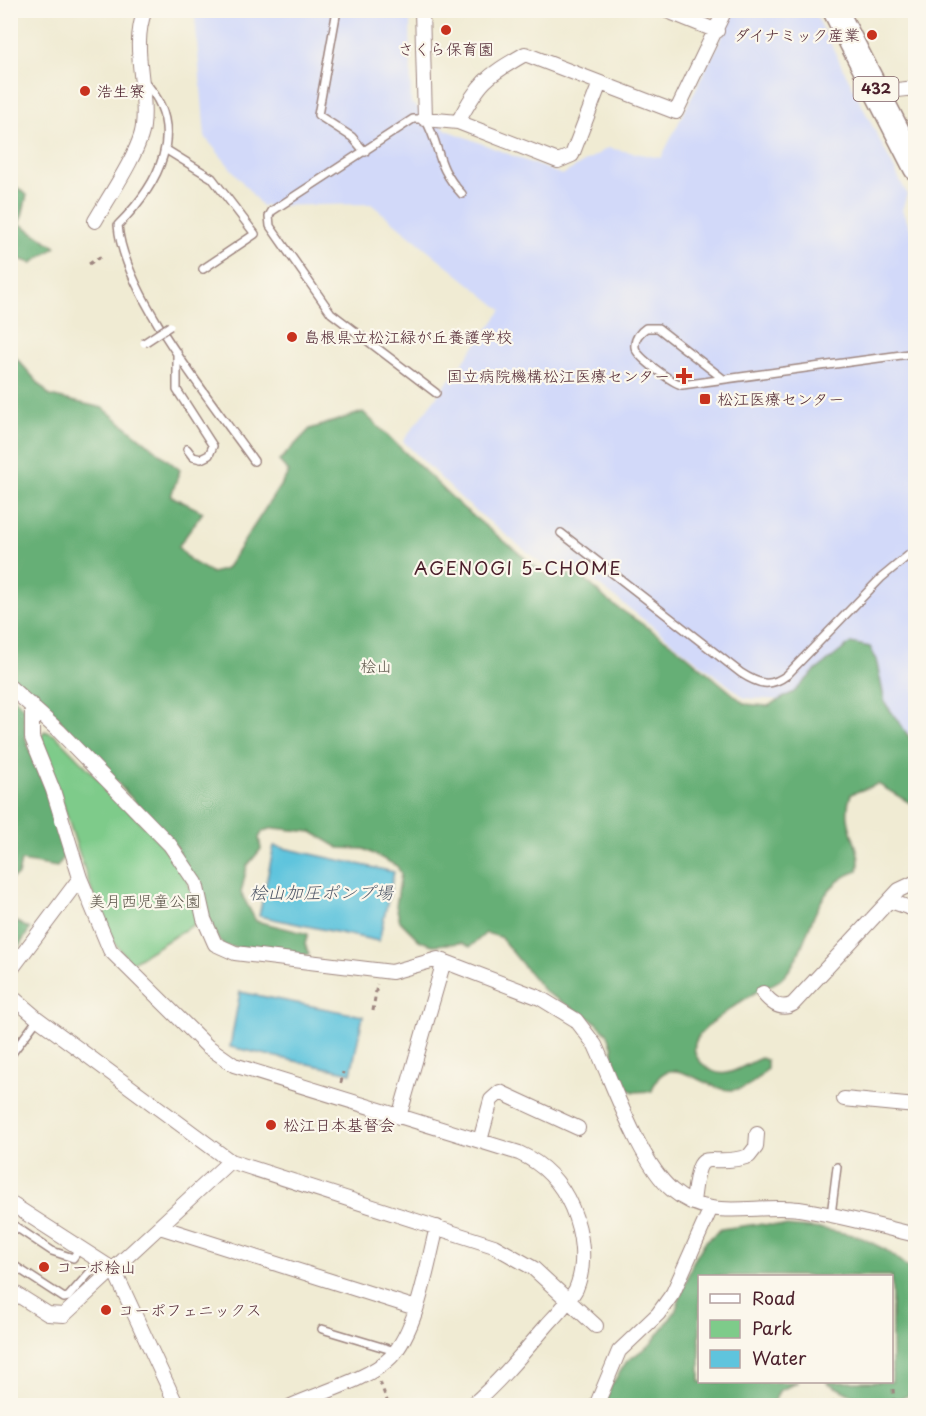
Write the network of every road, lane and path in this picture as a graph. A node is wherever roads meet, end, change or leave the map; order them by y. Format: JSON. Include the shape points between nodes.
{"nodes":[{"id":1,"x":146,"y":10,"type":"edge"},
{"id":2,"x":337,"y":10,"type":"edge"},
{"id":3,"x":422,"y":10,"type":"edge"},
{"id":4,"x":665,"y":10,"type":"edge"},
{"id":5,"x":725,"y":10,"type":"edge"},
{"id":6,"x":835,"y":10,"type":"edge"},
{"id":7,"x":717,"y":31,"type":"junction"},
{"id":8,"x":141,"y":78,"type":"junction"},
{"id":9,"x":600,"y":83,"type":"junction"},
{"id":10,"x":915,"y":88,"type":"edge"},
{"id":11,"x":878,"y":92,"type":"junction"},
{"id":12,"x":425,"y":118,"type":"junction"},
{"id":13,"x":458,"y":122,"type":"junction"},
{"id":14,"x":165,"y":149,"type":"junction"},
{"id":15,"x":365,"y":152,"type":"junction"},
{"id":16,"x":915,"y":168,"type":"edge"},
{"id":17,"x":462,"y":194,"type":"dead end"},
{"id":18,"x":95,"y":221,"type":"dead end"},
{"id":19,"x":103,"y":255,"type":"dead end"},
{"id":20,"x":89,"y":264,"type":"dead end"},
{"id":21,"x":203,"y":270,"type":"dead end"},
{"id":22,"x":170,"y":326,"type":"dead end"},
{"id":23,"x":144,"y":343,"type":"dead end"},
{"id":24,"x":177,"y":352,"type":"junction"},
{"id":25,"x":915,"y":353,"type":"edge"},
{"id":26,"x":722,"y":378,"type":"junction"},
{"id":27,"x":436,"y":393,"type":"dead end"},
{"id":28,"x":187,"y":449,"type":"dead end"},
{"id":29,"x":255,"y":461,"type":"dead end"},
{"id":30,"x":561,"y":533,"type":"dead end"},
{"id":31,"x":915,"y":549,"type":"edge"},
{"id":32,"x":10,"y":687,"type":"edge"},
{"id":33,"x":32,"y":705,"type":"junction"},
{"id":34,"x":80,"y":878,"type":"junction"},
{"id":35,"x":915,"y":882,"type":"edge"},
{"id":36,"x":890,"y":901,"type":"junction"},
{"id":37,"x":915,"y":910,"type":"edge"},
{"id":38,"x":444,"y":961,"type":"junction"},
{"id":39,"x":10,"y":971,"type":"edge"},
{"id":40,"x":379,"y":971,"type":"junction"},
{"id":41,"x":763,"y":993,"type":"dead end"},
{"id":42,"x":10,"y":995,"type":"edge"},
{"id":43,"x":373,"y":1011,"type":"dead end"},
{"id":44,"x":38,"y":1019,"type":"junction"},
{"id":45,"x":10,"y":1056,"type":"edge"},
{"id":46,"x":844,"y":1099,"type":"dead end"},
{"id":47,"x":915,"y":1106,"type":"edge"},
{"id":48,"x":399,"y":1117,"type":"junction"},
{"id":49,"x":578,"y":1128,"type":"dead end"},
{"id":50,"x":757,"y":1134,"type":"dead end"},
{"id":51,"x":480,"y":1141,"type":"junction"},
{"id":52,"x":230,"y":1161,"type":"junction"},
{"id":53,"x":837,"y":1167,"type":"dead end"},
{"id":54,"x":10,"y":1203,"type":"edge"},
{"id":55,"x":693,"y":1203,"type":"junction"},
{"id":56,"x":710,"y":1210,"type":"junction"},
{"id":57,"x":831,"y":1215,"type":"junction"},
{"id":58,"x":10,"y":1223,"type":"edge"},
{"id":59,"x":160,"y":1227,"type":"junction"},
{"id":60,"x":437,"y":1227,"type":"junction"},
{"id":61,"x":915,"y":1235,"type":"edge"},
{"id":62,"x":80,"y":1247,"type":"junction"},
{"id":63,"x":100,"y":1261,"type":"junction"},
{"id":64,"x":10,"y":1263,"type":"edge"},
{"id":65,"x":114,"y":1270,"type":"junction"},
{"id":66,"x":10,"y":1290,"type":"edge"},
{"id":67,"x":569,"y":1300,"type":"junction"},
{"id":68,"x":416,"y":1308,"type":"junction"},
{"id":69,"x":596,"y":1326,"type":"dead end"},
{"id":70,"x":322,"y":1329,"type":"dead end"},
{"id":71,"x":395,"y":1351,"type":"junction"},
{"id":72,"x":376,"y":1372,"type":"junction"},
{"id":73,"x":893,"y":1389,"type":"dead end"},
{"id":74,"x":833,"y":1402,"type":"dead end"},
{"id":75,"x":177,"y":1406,"type":"edge"},
{"id":76,"x":291,"y":1406,"type":"edge"},
{"id":77,"x":389,"y":1406,"type":"edge"},
{"id":78,"x":471,"y":1406,"type":"edge"},
{"id":79,"x":596,"y":1406,"type":"edge"},
{"id":80,"x":852,"y":1406,"type":"edge"},
{"id":81,"x":894,"y":1406,"type":"edge"}],
"edges":[{"from":1,"to":8,"type":"street","via":[[138,33]]},
{"from":2,"to":15,"type":"lane","via":[[318,115],[351,137]]},
{"from":3,"to":12,"type":"street"},
{"from":4,"to":7,"type":"street"},
{"from":5,"to":7,"type":"street"},
{"from":6,"to":11,"type":"highway","number":"432"},
{"from":7,"to":9,"type":"street","via":[[676,112]]},
{"from":8,"to":14,"type":"lane","via":[[162,107]]},
{"from":8,"to":18,"type":"street","via":[[145,99],[142,135]]},
{"from":9,"to":13,"type":"street","via":[[525,54],[489,75],[473,93]]},
{"from":9,"to":13,"type":"street","via":[[572,155],[558,161]]},
{"from":10,"to":11,"type":"street"},
{"from":11,"to":16,"type":"highway","number":"432"},
{"from":12,"to":13,"type":"street"},
{"from":12,"to":15,"type":"lane","via":[[412,119]]},
{"from":12,"to":17,"type":"lane","via":[[440,164]]},
{"from":14,"to":21,"type":"lane","via":[[212,178],[255,234]]},
{"from":14,"to":24,"type":"lane","via":[[150,187],[118,225],[129,269]]},
{"from":15,"to":27,"type":"lane","via":[[272,211],[269,222],[330,313]]},
{"from":19,"to":20,"type":"path"},
{"from":22,"to":23,"type":"lane","bridge":true},
{"from":24,"to":28,"type":"lane","via":[[177,390],[213,446],[209,455],[201,459],[193,457]]},
{"from":24,"to":29,"type":"lane"},
{"from":25,"to":26,"type":"lane"},
{"from":26,"to":26,"type":"lane","via":[[677,384],[638,354],[634,346],[637,337],[646,328],[658,328]]},
{"from":30,"to":31,"type":"lane","via":[[741,673],[764,684],[786,675],[881,578]]},
{"from":32,"to":33,"type":"street"},
{"from":33,"to":34,"type":"street","via":[[32,738]]},
{"from":33,"to":40,"type":"street","via":[[170,845],[196,883],[204,919],[215,944],[235,953]]},
{"from":34,"to":39,"type":"street"},
{"from":34,"to":48,"type":"street","via":[[110,950],[207,1046],[234,1065]]},
{"from":35,"to":36,"type":"street","via":[[898,890]]},
{"from":36,"to":37,"type":"street"},
{"from":36,"to":41,"type":"street","via":[[793,1004],[780,1007]]},
{"from":38,"to":40,"type":"street","via":[[432,959],[399,972]]},
{"from":38,"to":48,"type":"street"},
{"from":38,"to":55,"type":"street","via":[[540,998],[576,1020],[595,1045],[646,1156],[671,1189]]},
{"from":40,"to":43,"type":"path"},
{"from":42,"to":44,"type":"street"},
{"from":44,"to":45,"type":"lane"},
{"from":44,"to":52,"type":"street"},
{"from":46,"to":47,"type":"street"},
{"from":48,"to":51,"type":"street"},
{"from":49,"to":51,"type":"street","via":[[498,1092],[491,1100]]},
{"from":50,"to":55,"type":"street","via":[[755,1150],[749,1156],[701,1164],[696,1171]]},
{"from":51,"to":67,"type":"street","via":[[536,1162],[552,1175],[568,1200],[582,1255],[576,1288]]},
{"from":52,"to":59,"type":"street"},
{"from":52,"to":60,"type":"street"},
{"from":53,"to":57,"type":"lane"},
{"from":54,"to":62,"type":"street"},
{"from":55,"to":56,"type":"street"},
{"from":56,"to":57,"type":"street","via":[[780,1207]]},
{"from":56,"to":79,"type":"street","via":[[674,1293],[620,1351]]},
{"from":57,"to":61,"type":"street"},
{"from":58,"to":62,"type":"lane","via":[[52,1251],[73,1258]]},
{"from":59,"to":65,"type":"street"},
{"from":59,"to":68,"type":"street"},
{"from":60,"to":67,"type":"street","via":[[513,1256]]},
{"from":60,"to":68,"type":"street"},
{"from":62,"to":63,"type":"street"},
{"from":63,"to":64,"type":"lane","via":[[64,1298]]},
{"from":63,"to":65,"type":"street"},
{"from":65,"to":66,"type":"street","via":[[64,1315],[48,1314]]},
{"from":65,"to":75,"type":"street"},
{"from":67,"to":69,"type":"street"},
{"from":67,"to":78,"type":"street","via":[[499,1382]]},
{"from":68,"to":71,"type":"street"},
{"from":70,"to":71,"type":"lane"},
{"from":71,"to":72,"type":"street"},
{"from":72,"to":76,"type":"street"},
{"from":72,"to":77,"type":"path"},
{"from":73,"to":81,"type":"path"},
{"from":74,"to":80,"type":"path"}]}
